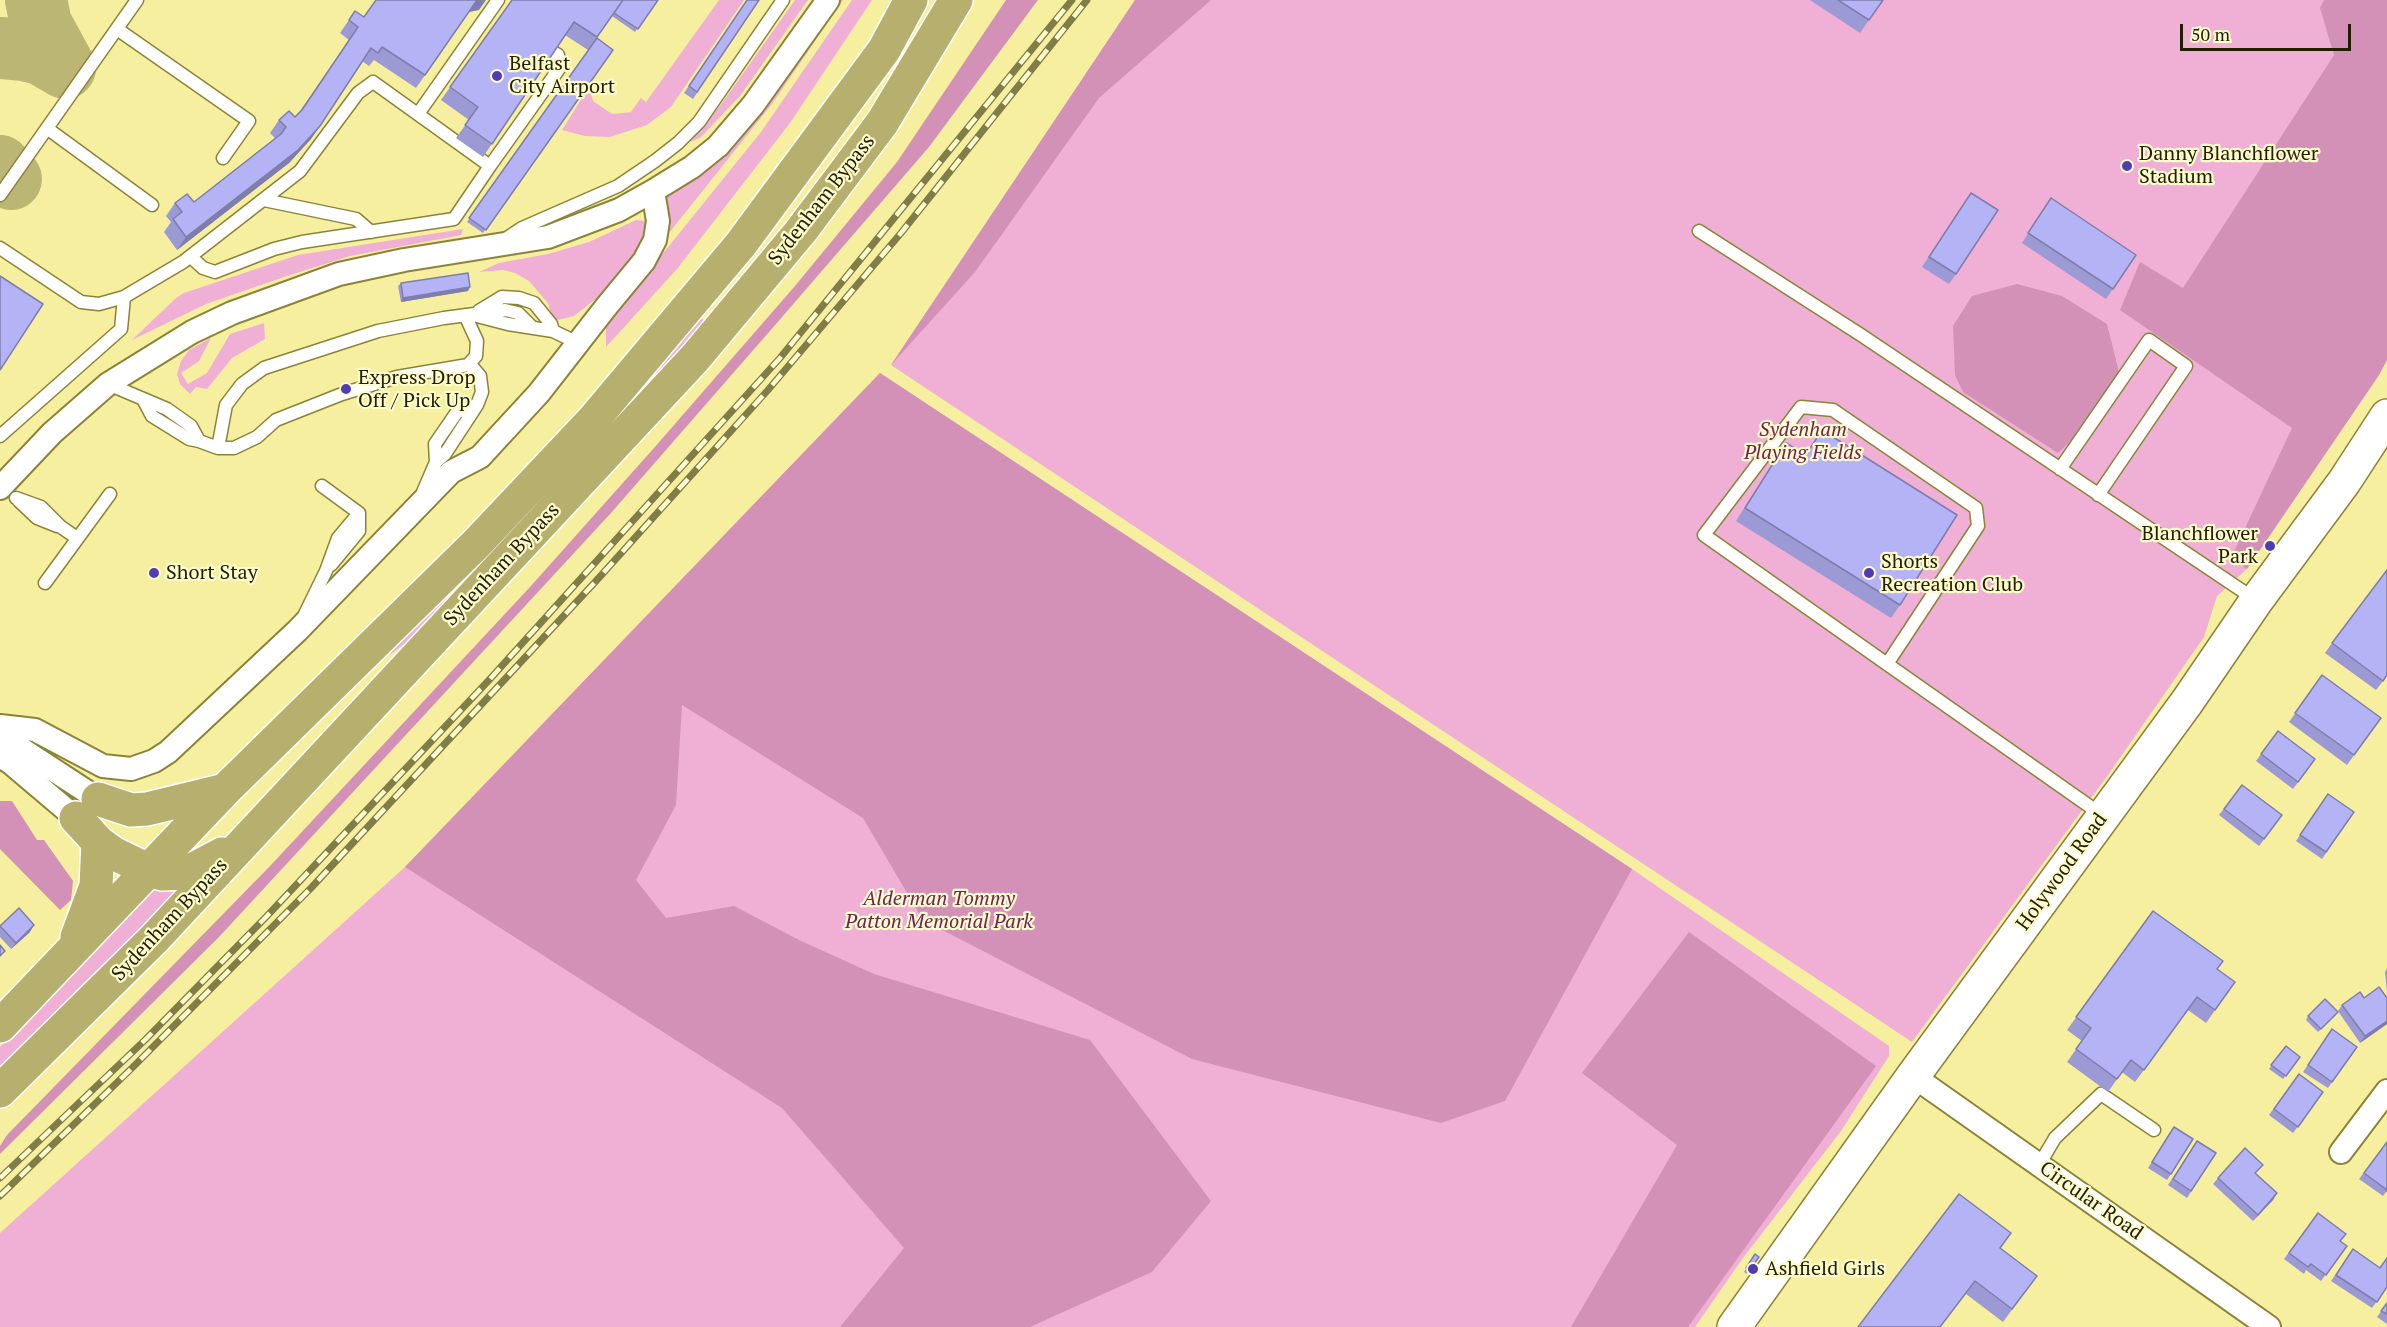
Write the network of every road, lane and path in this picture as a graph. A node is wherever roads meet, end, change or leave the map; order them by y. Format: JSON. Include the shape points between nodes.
{"nodes":[{"id":1,"x":137,"y":0,"type":"edge"},
{"id":2,"x":783,"y":0,"type":"edge"},
{"id":3,"x":828,"y":0,"type":"edge"},
{"id":4,"x":911,"y":0,"type":"edge"},
{"id":5,"x":956,"y":0,"type":"edge"},
{"id":6,"x":497,"y":9,"type":"edge"},
{"id":7,"x":117,"y":28,"type":"junction"},
{"id":8,"x":553,"y":52,"type":"edge"},
{"id":9,"x":418,"y":114,"type":"junction"},
{"id":10,"x":48,"y":129,"type":"junction"},
{"id":11,"x":223,"y":158,"type":"dead end"},
{"id":12,"x":490,"y":166,"type":"junction"},
{"id":13,"x":653,"y":191,"type":"junction"},
{"id":14,"x":0,"y":195,"type":"edge"},
{"id":15,"x":264,"y":200,"type":"junction"},
{"id":16,"x":152,"y":205,"type":"dead end"},
{"id":17,"x":1699,"y":231,"type":"dead end"},
{"id":18,"x":371,"y":232,"type":"junction"},
{"id":19,"x":496,"y":246,"type":"junction"},
{"id":20,"x":0,"y":248,"type":"edge"},
{"id":21,"x":191,"y":256,"type":"junction"},
{"id":22,"x":124,"y":297,"type":"junction"},
{"id":23,"x":469,"y":315,"type":"junction"},
{"id":24,"x":554,"y":331,"type":"junction"},
{"id":25,"x":578,"y":343,"type":"junction"},
{"id":26,"x":468,"y":365,"type":"junction"},
{"id":27,"x":108,"y":384,"type":"junction"},
{"id":28,"x":2387,"y":416,"type":"edge"},
{"id":29,"x":0,"y":436,"type":"edge"},
{"id":30,"x":218,"y":448,"type":"junction"},
{"id":31,"x":2060,"y":469,"type":"junction"},
{"id":32,"x":322,"y":486,"type":"dead end"},
{"id":33,"x":8,"y":493,"type":"edge"},
{"id":34,"x":110,"y":494,"type":"dead end"},
{"id":35,"x":2098,"y":495,"type":"junction"},
{"id":36,"x":416,"y":508,"type":"junction"},
{"id":37,"x":77,"y":538,"type":"junction"},
{"id":38,"x":45,"y":583,"type":"dead end"},
{"id":39,"x":2256,"y":601,"type":"junction"},
{"id":40,"x":297,"y":631,"type":"junction"},
{"id":41,"x":1887,"y":664,"type":"junction"},
{"id":42,"x":0,"y":726,"type":"edge"},
{"id":43,"x":0,"y":735,"type":"edge"},
{"id":44,"x":0,"y":756,"type":"edge"},
{"id":45,"x":225,"y":790,"type":"junction"},
{"id":46,"x":87,"y":808,"type":"junction"},
{"id":47,"x":2103,"y":816,"type":"junction"},
{"id":48,"x":98,"y":842,"type":"junction"},
{"id":49,"x":238,"y":848,"type":"junction"},
{"id":50,"x":148,"y":870,"type":"junction"},
{"id":51,"x":74,"y":948,"type":"junction"},
{"id":52,"x":0,"y":1026,"type":"edge"},
{"id":53,"x":1913,"y":1076,"type":"junction"},
{"id":54,"x":0,"y":1091,"type":"edge"},
{"id":55,"x":2387,"y":1091,"type":"edge"},
{"id":56,"x":2154,"y":1131,"type":"dead end"},
{"id":57,"x":2341,"y":1152,"type":"dead end"},
{"id":58,"x":2039,"y":1165,"type":"junction"},
{"id":59,"x":1734,"y":1327,"type":"edge"},
{"id":60,"x":2269,"y":1327,"type":"edge"}],
"edges":[{"from":1,"to":7,"type":"lane"},
{"from":2,"to":19,"type":"lane","via":[[699,122],[678,143],[618,186],[522,228]]},
{"from":3,"to":13,"type":"street","via":[[753,105],[717,146]]},
{"from":4,"to":45,"type":"highway","name":"Sydenham Bypass","via":[[884,50],[741,244],[593,420],[476,544]]},
{"from":5,"to":49,"type":"highway","name":"Sydenham Bypass","via":[[882,123],[801,231],[695,358]]},
{"from":6,"to":9,"type":"lane"},
{"from":7,"to":10,"type":"lane"},
{"from":7,"to":11,"type":"lane","via":[[249,121]]},
{"from":8,"to":12,"type":"lane","via":[[561,66]]},
{"from":9,"to":12,"type":"lane"},
{"from":9,"to":15,"type":"lane","via":[[373,82],[358,93],[300,171]]},
{"from":10,"to":14,"type":"lane"},
{"from":10,"to":16,"type":"lane"},
{"from":12,"to":18,"type":"lane","via":[[454,219]]},
{"from":13,"to":19,"type":"street","via":[[569,230]]},
{"from":13,"to":25,"type":"street","via":[[658,221],[655,240],[644,261]]},
{"from":15,"to":18,"type":"lane","via":[[356,219]]},
{"from":15,"to":21,"type":"lane"},
{"from":17,"to":31,"type":"lane"},
{"from":18,"to":21,"type":"lane","via":[[274,249],[215,272],[203,268]]},
{"from":19,"to":27,"type":"street","via":[[339,274],[279,294],[192,332]]},
{"from":20,"to":22,"type":"lane","via":[[81,302],[99,304]]},
{"from":21,"to":22,"type":"lane"},
{"from":22,"to":29,"type":"lane","via":[[121,329]]},
{"from":23,"to":24,"type":"lane","via":[[505,310],[519,313],[533,328]]},
{"from":23,"to":24,"type":"lane","via":[[502,297],[519,298],[534,303]]},
{"from":23,"to":26,"type":"lane","via":[[477,341],[476,356]]},
{"from":23,"to":30,"type":"lane","via":[[378,331],[264,368],[242,384],[226,405]]},
{"from":24,"to":25,"type":"lane"},
{"from":25,"to":36,"type":"street","via":[[539,393],[480,457],[451,472]]},
{"from":26,"to":30,"type":"lane","via":[[397,377],[342,394],[276,420],[257,437],[234,448]]},
{"from":26,"to":36,"type":"lane","via":[[480,376],[482,392],[445,454],[436,462]]},
{"from":27,"to":30,"type":"lane","via":[[167,409],[191,426],[199,441]]},
{"from":27,"to":33,"type":"street","via":[[52,433]]},
{"from":28,"to":39,"type":"main road","name":"Holywood Road","via":[[2344,482]]},
{"from":31,"to":35,"type":"lane"},
{"from":31,"to":35,"type":"lane","via":[[2150,340],[2186,366]]},
{"from":32,"to":40,"type":"lane","via":[[359,513],[338,538]]},
{"from":33,"to":37,"type":"lane","via":[[41,507]]},
{"from":34,"to":37,"type":"lane"},
{"from":35,"to":39,"type":"lane"},
{"from":36,"to":40,"type":"street"},
{"from":37,"to":38,"type":"lane"},
{"from":39,"to":47,"type":"main road","name":"Holywood Road"},
{"from":40,"to":42,"type":"street","via":[[168,752],[131,769],[103,766],[35,730]]},
{"from":41,"to":41,"type":"lane","via":[[1978,526],[1976,508],[1833,410],[1801,407],[1704,535]]},
{"from":41,"to":47,"type":"lane"},
{"from":43,"to":46,"type":"street"},
{"from":44,"to":46,"type":"street"},
{"from":45,"to":46,"type":"highway","via":[[147,809]]},
{"from":45,"to":50,"type":"highway","name":"Sydenham Bypass"},
{"from":46,"to":48,"type":"highway"},
{"from":47,"to":53,"type":"main road","name":"Holywood Road"},
{"from":48,"to":50,"type":"highway"},
{"from":48,"to":51,"type":"highway","via":[[96,886]]},
{"from":49,"to":50,"type":"highway","via":[[186,873]]},
{"from":49,"to":54,"type":"highway","name":"Sydenham Bypass","via":[[155,938]]},
{"from":50,"to":51,"type":"highway","name":"Sydenham Bypass"},
{"from":51,"to":52,"type":"highway","name":"Sydenham Bypass"},
{"from":53,"to":58,"type":"street","name":"Circular Road"},
{"from":53,"to":59,"type":"main road","name":"Holywood Road"},
{"from":55,"to":57,"type":"street"},
{"from":56,"to":58,"type":"lane","via":[[2101,1094],[2055,1138]]},
{"from":58,"to":60,"type":"street","name":"Circular Road"}]}
